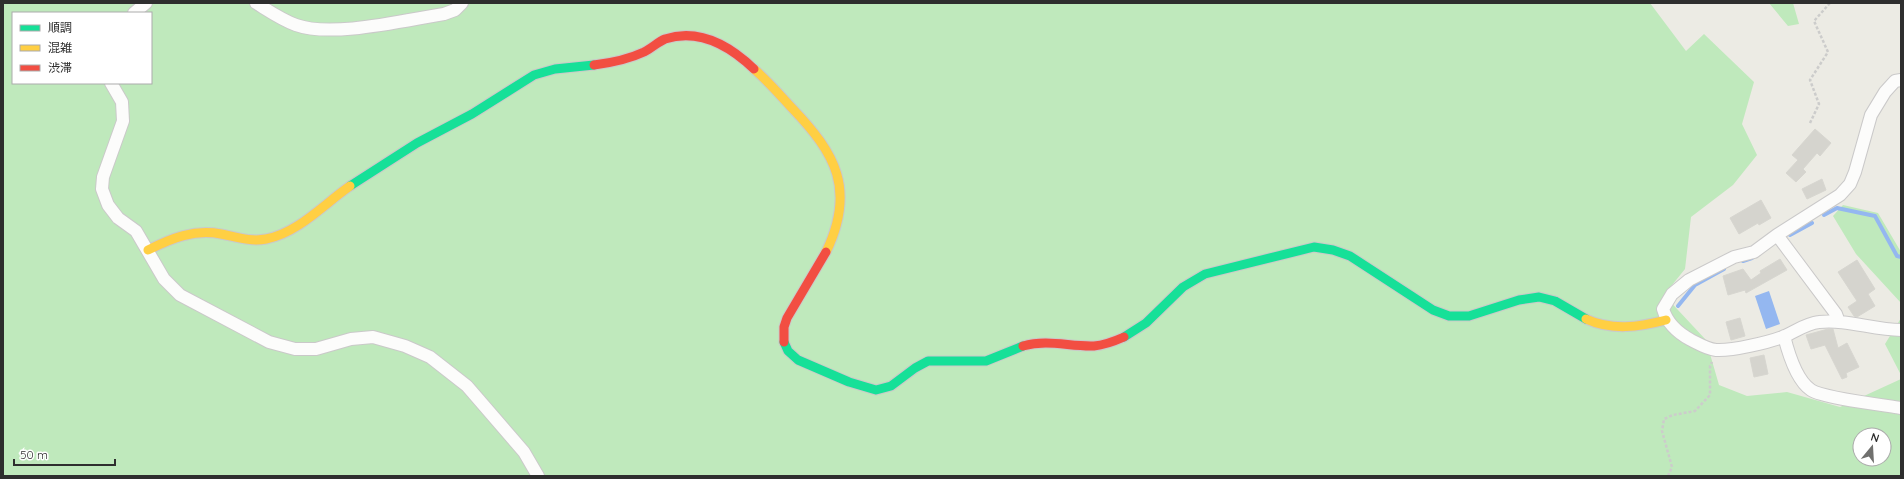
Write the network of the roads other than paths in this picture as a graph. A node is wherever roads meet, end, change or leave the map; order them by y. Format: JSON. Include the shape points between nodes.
{"nodes":[{"id":1,"x":146,"y":3,"type":"edge"},
{"id":2,"x":256,"y":3,"type":"edge"},
{"id":3,"x":462,"y":3,"type":"edge"},
{"id":4,"x":135,"y":12,"type":"edge"},
{"id":5,"x":1901,"y":80,"type":"edge"},
{"id":6,"x":112,"y":84,"type":"edge"},
{"id":7,"x":1776,"y":235,"type":"junction"},
{"id":8,"x":148,"y":250,"type":"junction"},
{"id":9,"x":1666,"y":320,"type":"junction"},
{"id":10,"x":1839,"y":322,"type":"junction"},
{"id":11,"x":1901,"y":330,"type":"edge"},
{"id":12,"x":1784,"y":336,"type":"junction"},
{"id":13,"x":1901,"y":408,"type":"edge"},
{"id":14,"x":538,"y":476,"type":"edge"}],
"edges":[{"from":1,"to":4,"type":"street"},
{"from":2,"to":3,"type":"street","via":[[297,26],[320,31],[444,14],[456,10]]},
{"from":5,"to":7,"type":"street","via":[[1895,81],[1885,92],[1871,115],[1850,184],[1840,195]]},
{"from":6,"to":8,"type":"street","via":[[122,102],[123,121],[102,189],[108,205],[118,218],[136,231]]},
{"from":7,"to":9,"type":"street","via":[[1754,252],[1734,257],[1689,280],[1672,294],[1663,309]]},
{"from":7,"to":10,"type":"street","via":[[1836,314]]},
{"from":8,"to":9,"type":"street","via":[[186,233],[215,234],[252,242],[276,237],[430,136],[479,110],[511,87],[538,73],[617,61],[644,52],[666,39],[682,36],[701,37],[718,42],[736,52],[756,69],[823,141],[834,160],[839,183],[839,215],[833,236],[789,315],[784,331],[784,344],[790,354],[798,360],[868,390],[884,389],[921,363],[935,359],[982,362],[1026,344],[1050,342],[1088,347],[1106,344],[1126,337],[1193,279],[1314,247],[1350,256],[1433,310],[1458,318],[1472,316],[1522,299],[1539,297],[1561,303],[1593,323],[1612,327],[1649,325]]},
{"from":8,"to":14,"type":"street","via":[[164,279],[180,295],[269,342],[295,349],[316,349],[351,339],[373,337],[405,346],[430,357],[467,386],[524,452]]},
{"from":9,"to":12,"type":"street","via":[[1686,337],[1704,347],[1717,350]]},
{"from":10,"to":11,"type":"street","via":[[1885,330]]},
{"from":10,"to":12,"type":"street","via":[[1817,322]]},
{"from":12,"to":13,"type":"street","via":[[1788,354],[1804,383],[1812,391]]}]}
